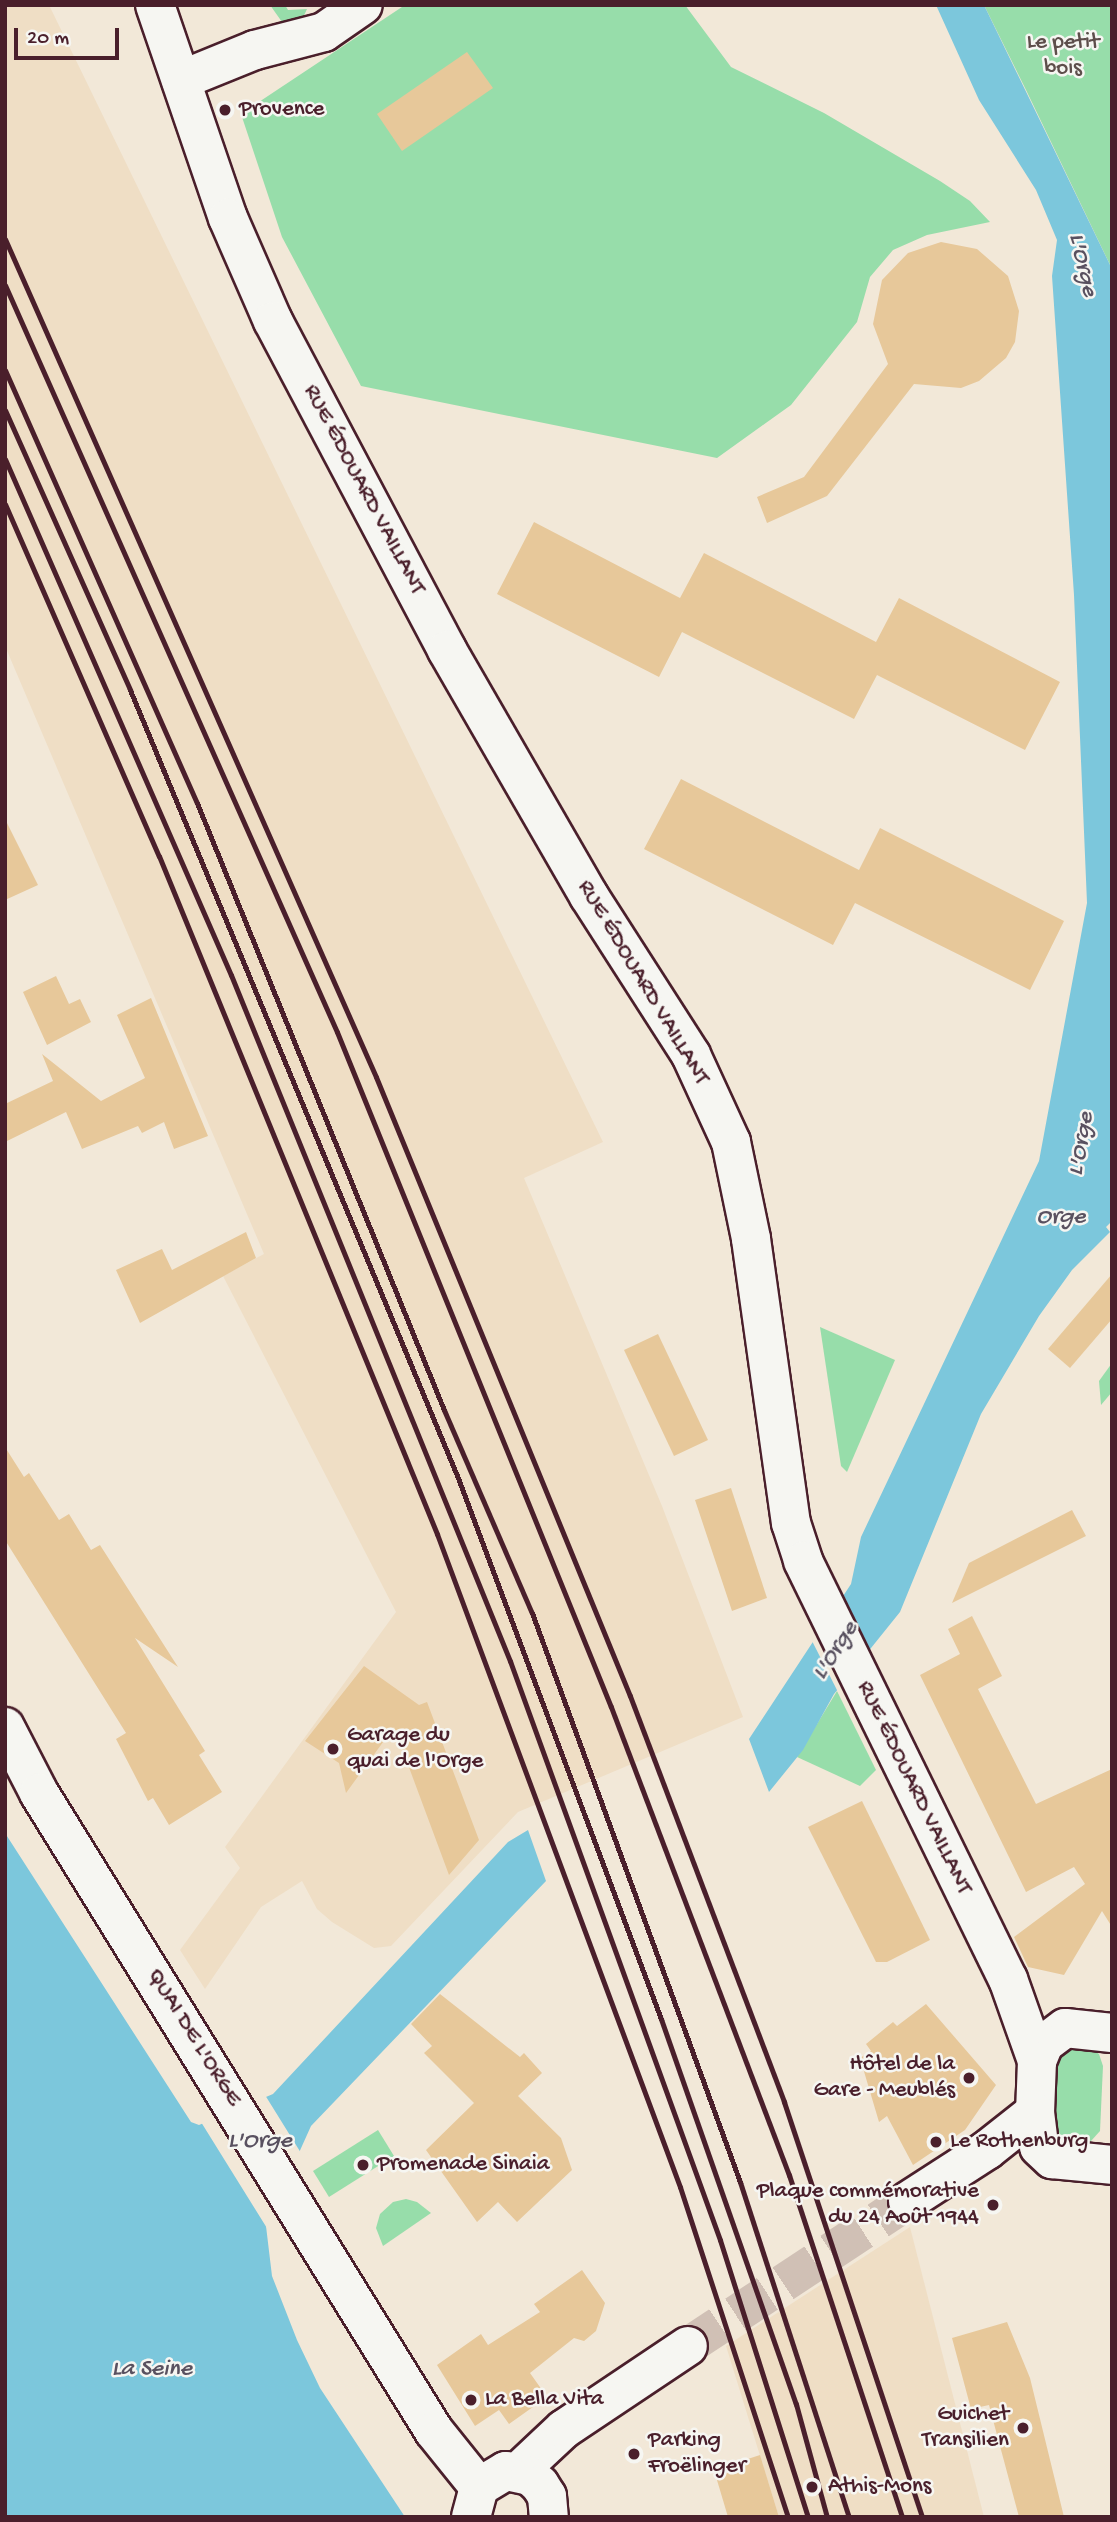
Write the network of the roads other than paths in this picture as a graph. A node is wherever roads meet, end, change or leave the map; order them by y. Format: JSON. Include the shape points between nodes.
{"nodes":[{"id":1,"x":155,"y":5,"type":"edge"},
{"id":2,"x":363,"y":5,"type":"edge"},
{"id":3,"x":181,"y":80,"type":"junction"},
{"id":4,"x":5,"y":1727,"type":"edge"},
{"id":5,"x":1016,"y":1999,"type":"junction"},
{"id":6,"x":1065,"y":2028,"type":"junction"},
{"id":7,"x":1112,"y":2033,"type":"edge"},
{"id":8,"x":1037,"y":2061,"type":"junction"},
{"id":9,"x":1037,"y":2130,"type":"junction"},
{"id":10,"x":1112,"y":2165,"type":"edge"},
{"id":11,"x":908,"y":2201,"type":"tunnel mouth"},
{"id":12,"x":688,"y":2346,"type":"tunnel mouth"},
{"id":13,"x":519,"y":2472,"type":"junction"},
{"id":14,"x":475,"y":2502,"type":"edge"},
{"id":15,"x":549,"y":2517,"type":"edge"}],
"edges":[{"from":1,"to":3,"type":"street","name":"RUE ÉDOUARD VAILLANT"},
{"from":2,"to":3,"type":"street","via":[[324,32],[255,50]]},
{"from":3,"to":5,"type":"street","name":"RUE ÉDOUARD VAILLANT","via":[[228,218],[273,321],[446,650],[589,896],[691,1055],[731,1142],[749,1227],[791,1523],[819,1598]]},
{"from":4,"to":14,"type":"street","name":"QUAI DE L'ORGE","via":[[39,1793],[282,2180]]},
{"from":5,"to":6,"type":"street"},
{"from":5,"to":8,"type":"street","name":"RUE ÉDOUARD VAILLANT"},
{"from":6,"to":7,"type":"street"},
{"from":6,"to":8,"type":"street","via":[[1044,2044]]},
{"from":8,"to":9,"type":"street"},
{"from":9,"to":10,"type":"street","via":[[1052,2159]]},
{"from":9,"to":11,"type":"street","via":[[987,2150]]},
{"from":12,"to":13,"type":"street","via":[[564,2430]]},
{"from":13,"to":14,"type":"street","via":[[494,2474]]},
{"from":13,"to":15,"type":"street","via":[[540,2484],[547,2496]]}]}
